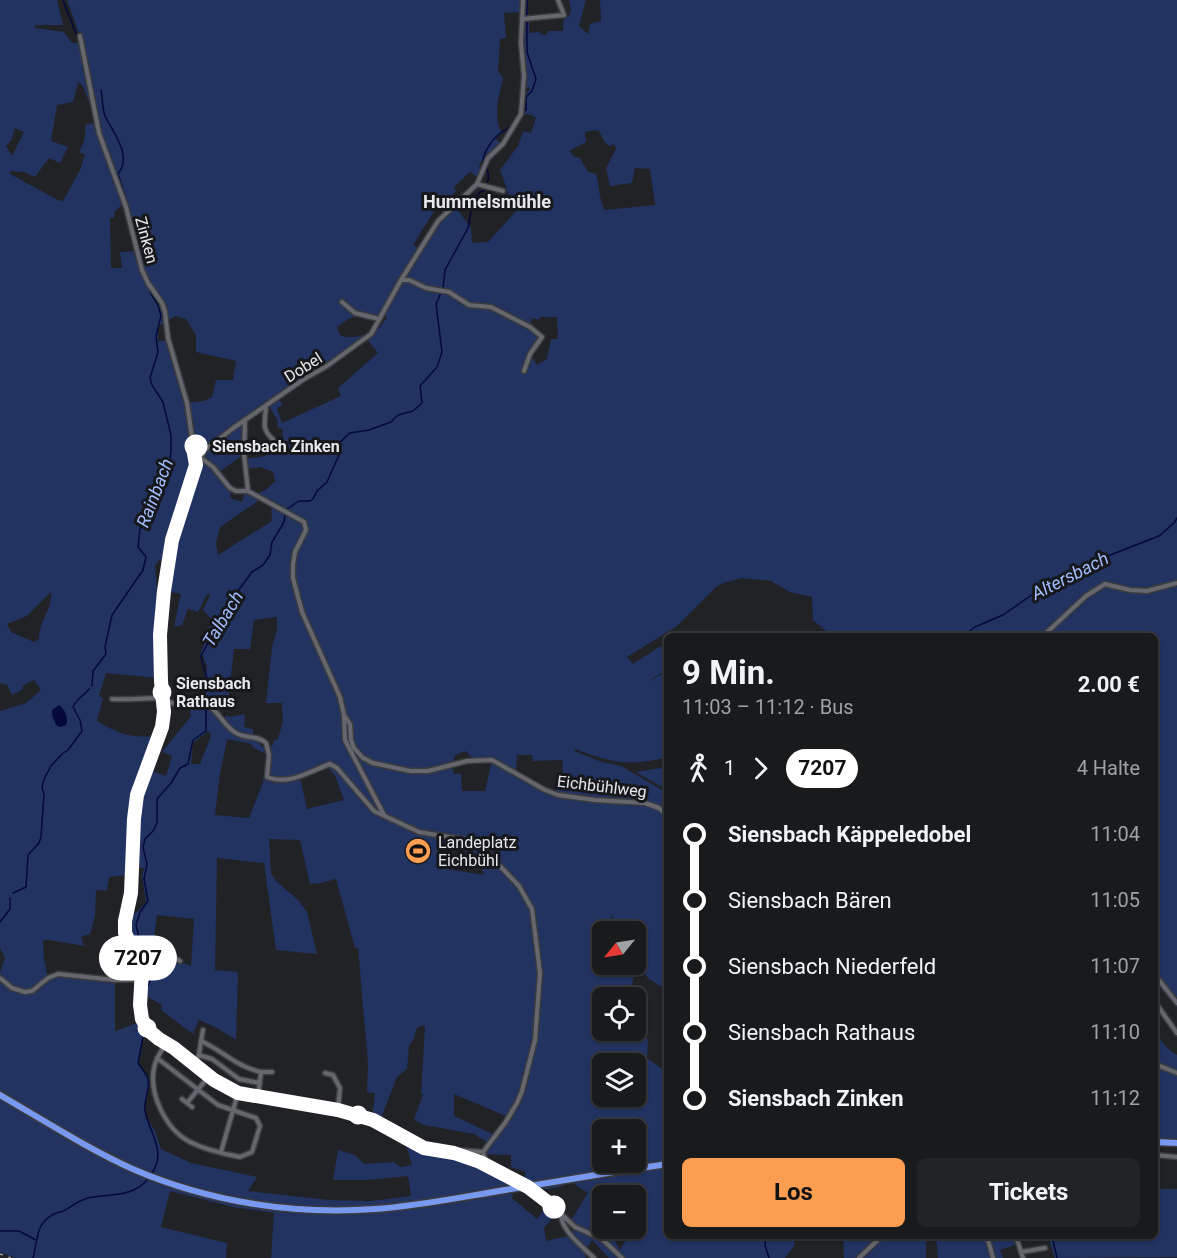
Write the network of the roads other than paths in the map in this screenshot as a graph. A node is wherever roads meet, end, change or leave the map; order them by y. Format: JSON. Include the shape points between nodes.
{"nodes":[{"id":1,"x":523,"y":0,"type":"edge"},
{"id":2,"x":558,"y":0,"type":"edge"},
{"id":3,"x":526,"y":18,"type":"junction"},
{"id":4,"x":81,"y":36,"type":"dead end"},
{"id":5,"x":477,"y":184,"type":"junction"},
{"id":6,"x":503,"y":191,"type":"dead end"},
{"id":7,"x":407,"y":272,"type":"junction"},
{"id":8,"x":400,"y":280,"type":"junction"},
{"id":9,"x":409,"y":280,"type":"junction"},
{"id":10,"x":342,"y":302,"type":"dead end"},
{"id":11,"x":379,"y":319,"type":"junction"},
{"id":12,"x":524,"y":371,"type":"dead end"},
{"id":13,"x":266,"y":406,"type":"junction"},
{"id":14,"x":246,"y":420,"type":"junction"},
{"id":15,"x":284,"y":443,"type":"dead end"},
{"id":16,"x":193,"y":448,"type":"junction"},
{"id":17,"x":206,"y":450,"type":"junction"},
{"id":18,"x":201,"y":458,"type":"junction"},
{"id":19,"x":196,"y":465,"type":"junction"},
{"id":20,"x":248,"y":491,"type":"junction"},
{"id":21,"x":1177,"y":583,"type":"edge"},
{"id":22,"x":1046,"y":633,"type":"edge"},
{"id":23,"x":112,"y":699,"type":"dead end"},
{"id":24,"x":162,"y":699,"type":"junction"},
{"id":25,"x":344,"y":715,"type":"junction"},
{"id":26,"x":350,"y":724,"type":"junction"},
{"id":27,"x":344,"y":726,"type":"junction"},
{"id":28,"x":664,"y":812,"type":"edge"},
{"id":29,"x":386,"y":817,"type":"junction"},
{"id":30,"x":137,"y":955,"type":"junction"},
{"id":31,"x":180,"y":961,"type":"dead end"},
{"id":32,"x":0,"y":978,"type":"edge"},
{"id":33,"x":143,"y":979,"type":"junction"},
{"id":34,"x":1158,"y":979,"type":"edge"},
{"id":35,"x":1177,"y":1003,"type":"edge"},
{"id":36,"x":1158,"y":1006,"type":"edge"},
{"id":37,"x":203,"y":1030,"type":"dead end"},
{"id":38,"x":1177,"y":1032,"type":"edge"},
{"id":39,"x":201,"y":1041,"type":"junction"},
{"id":40,"x":166,"y":1043,"type":"junction"},
{"id":41,"x":199,"y":1055,"type":"junction"},
{"id":42,"x":157,"y":1058,"type":"junction"},
{"id":43,"x":194,"y":1064,"type":"junction"},
{"id":44,"x":1158,"y":1065,"type":"edge"},
{"id":45,"x":261,"y":1072,"type":"junction"},
{"id":46,"x":272,"y":1072,"type":"dead end"},
{"id":47,"x":325,"y":1073,"type":"dead end"},
{"id":48,"x":1177,"y":1073,"type":"edge"},
{"id":49,"x":209,"y":1076,"type":"junction"},
{"id":50,"x":260,"y":1083,"type":"junction"},
{"id":51,"x":198,"y":1088,"type":"junction"},
{"id":52,"x":238,"y":1093,"type":"junction"},
{"id":53,"x":0,"y":1095,"type":"edge"},
{"id":54,"x":258,"y":1097,"type":"junction"},
{"id":55,"x":182,"y":1099,"type":"dead end"},
{"id":56,"x":187,"y":1103,"type":"junction"},
{"id":57,"x":192,"y":1107,"type":"dead end"},
{"id":58,"x":233,"y":1110,"type":"junction"},
{"id":59,"x":338,"y":1110,"type":"junction"},
{"id":60,"x":1158,"y":1142,"type":"edge"},
{"id":61,"x":1177,"y":1143,"type":"edge"},
{"id":62,"x":221,"y":1152,"type":"junction"},
{"id":63,"x":483,"y":1152,"type":"junction"},
{"id":64,"x":454,"y":1153,"type":"junction"},
{"id":65,"x":1158,"y":1155,"type":"edge"},
{"id":66,"x":1177,"y":1157,"type":"edge"},
{"id":67,"x":664,"y":1165,"type":"edge"},
{"id":68,"x":496,"y":1170,"type":"junction"},
{"id":69,"x":561,"y":1214,"type":"junction"},
{"id":70,"x":879,"y":1239,"type":"edge"},
{"id":71,"x":988,"y":1239,"type":"edge"},
{"id":72,"x":1017,"y":1239,"type":"edge"},
{"id":73,"x":1046,"y":1248,"type":"dead end"},
{"id":74,"x":1020,"y":1252,"type":"junction"},
{"id":75,"x":594,"y":1258,"type":"edge"},
{"id":76,"x":622,"y":1258,"type":"edge"},
{"id":77,"x":859,"y":1258,"type":"edge"},
{"id":78,"x":993,"y":1258,"type":"edge"},
{"id":79,"x":1023,"y":1258,"type":"edge"}],
"edges":[{"from":1,"to":3,"type":"street","name":"Dobel"},
{"from":2,"to":3,"type":"street","via":[[564,15]]},
{"from":3,"to":5,"type":"street","name":"Dobel","via":[[521,43],[525,76],[521,112],[503,144],[485,164]]},
{"from":4,"to":16,"type":"street","name":"Zinken","via":[[99,133],[126,207],[142,270],[165,312]]},
{"from":5,"to":6,"type":"street"},
{"from":5,"to":7,"type":"street","name":"Dobel","via":[[438,220]]},
{"from":7,"to":8,"type":"street","name":"Dobel"},
{"from":7,"to":9,"type":"street"},
{"from":8,"to":9,"type":"street"},
{"from":8,"to":11,"type":"street","name":"Dobel"},
{"from":9,"to":12,"type":"street","via":[[442,290],[469,305],[502,312],[530,327],[542,337]]},
{"from":10,"to":11,"type":"street","via":[[356,313]]},
{"from":11,"to":13,"type":"street","name":"Dobel","via":[[366,338]]},
{"from":13,"to":14,"type":"street","name":"Dobel"},
{"from":13,"to":15,"type":"street","via":[[265,431],[277,443]]},
{"from":14,"to":17,"type":"street","name":"Dobel"},
{"from":14,"to":20,"type":"street"},
{"from":16,"to":17,"type":"street","via":[[200,444]]},
{"from":16,"to":19,"type":"street","name":"Zinken"},
{"from":17,"to":18,"type":"street","name":"Dobel"},
{"from":18,"to":19,"type":"street","name":"Dobel"},
{"from":18,"to":20,"type":"street","name":"Eichbühlweg","via":[[230,488]]},
{"from":19,"to":24,"type":"street","via":[[172,540],[164,591],[160,635]]},
{"from":20,"to":25,"type":"street","name":"Eichbühlweg","via":[[305,523],[306,530],[295,552],[293,578],[302,612],[340,697]]},
{"from":21,"to":22,"type":"street","via":[[1147,591],[1112,585],[1098,587]]},
{"from":23,"to":24,"type":"street"},
{"from":24,"to":29,"type":"street","via":[[177,705],[203,703],[234,732],[262,739],[269,755],[267,777],[291,779],[330,764],[374,811]]},
{"from":24,"to":30,"type":"street","via":[[162,727],[137,795],[134,819],[125,933]]},
{"from":25,"to":26,"type":"street","name":"Eichbühlweg"},
{"from":25,"to":27,"type":"street"},
{"from":26,"to":27,"type":"street"},
{"from":26,"to":28,"type":"street","name":"Eichbühlweg","via":[[354,748],[373,763],[428,771],[467,761],[492,760],[558,795],[645,803]]},
{"from":27,"to":29,"type":"street","via":[[349,750]]},
{"from":29,"to":63,"type":"street","via":[[419,832],[476,842],[519,886],[532,909],[540,973],[535,1040],[517,1103]]},
{"from":30,"to":31,"type":"street","via":[[154,951]]},
{"from":30,"to":33,"type":"street"},
{"from":32,"to":33,"type":"street","via":[[25,992],[58,974]]},
{"from":33,"to":40,"type":"street","via":[[142,1019],[148,1030]]},
{"from":34,"to":35,"type":"street"},
{"from":36,"to":38,"type":"street"},
{"from":37,"to":39,"type":"street"},
{"from":39,"to":41,"type":"street"},
{"from":39,"to":45,"type":"street","via":[[235,1064]]},
{"from":40,"to":42,"type":"street"},
{"from":40,"to":43,"type":"street"},
{"from":41,"to":43,"type":"street"},
{"from":41,"to":50,"type":"street","via":[[212,1059],[239,1079]]},
{"from":42,"to":51,"type":"street"},
{"from":42,"to":62,"type":"street","via":[[154,1090],[169,1123],[188,1141]]},
{"from":43,"to":49,"type":"street"},
{"from":44,"to":48,"type":"street"},
{"from":45,"to":46,"type":"street"},
{"from":45,"to":50,"type":"street"},
{"from":47,"to":59,"type":"street","via":[[333,1075],[340,1085]]},
{"from":49,"to":51,"type":"street"},
{"from":49,"to":52,"type":"street"},
{"from":50,"to":54,"type":"street"},
{"from":51,"to":56,"type":"street"},
{"from":51,"to":58,"type":"street","via":[[218,1105]]},
{"from":52,"to":54,"type":"street"},
{"from":52,"to":58,"type":"street"},
{"from":53,"to":67,"type":"highway","bridge":true,"via":[[87,1146],[143,1173],[238,1201],[276,1207],[390,1208]]},
{"from":54,"to":59,"type":"street"},
{"from":55,"to":56,"type":"street"},
{"from":56,"to":57,"type":"street"},
{"from":58,"to":62,"type":"street"},
{"from":58,"to":62,"type":"street","via":[[256,1118],[261,1126],[250,1154],[240,1157]]},
{"from":59,"to":64,"type":"street","via":[[381,1124],[424,1148]]},
{"from":60,"to":61,"type":"highway"},
{"from":63,"to":64,"type":"street"},
{"from":63,"to":68,"type":"street"},
{"from":64,"to":68,"type":"street"},
{"from":65,"to":66,"type":"street"},
{"from":68,"to":69,"type":"street","via":[[528,1187]]},
{"from":69,"to":75,"type":"street","via":[[563,1223]]},
{"from":69,"to":76,"type":"street","via":[[575,1227],[603,1239]]},
{"from":70,"to":77,"type":"street"},
{"from":71,"to":78,"type":"street"},
{"from":72,"to":74,"type":"street"},
{"from":73,"to":74,"type":"street"},
{"from":74,"to":79,"type":"street"}]}
